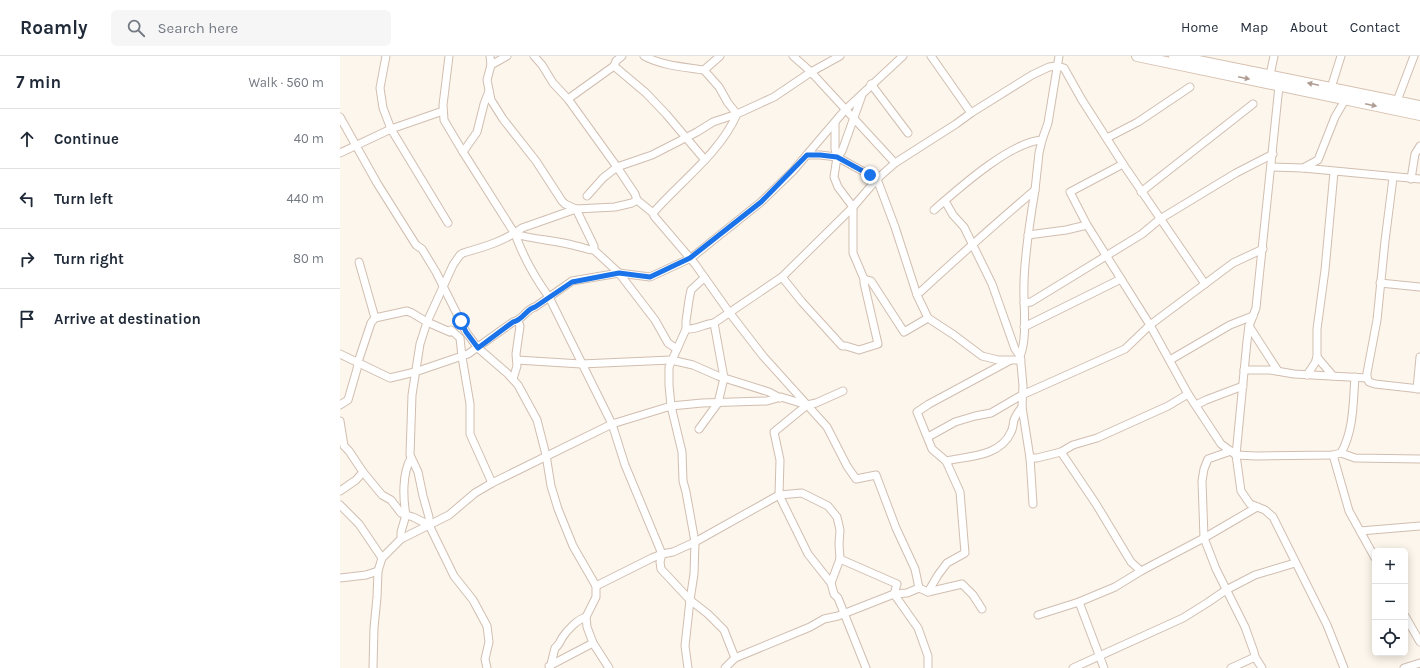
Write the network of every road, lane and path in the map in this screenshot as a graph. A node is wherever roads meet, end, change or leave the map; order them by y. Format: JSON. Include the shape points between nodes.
{"nodes":[{"id":1,"x":386,"y":56,"type":"edge"},
{"id":2,"x":449,"y":56,"type":"edge"},
{"id":3,"x":490,"y":56,"type":"edge"},
{"id":4,"x":507,"y":56,"type":"edge"},
{"id":5,"x":534,"y":56,"type":"edge"},
{"id":6,"x":622,"y":56,"type":"edge"},
{"id":7,"x":644,"y":56,"type":"edge"},
{"id":8,"x":720,"y":56,"type":"edge"},
{"id":9,"x":793,"y":56,"type":"edge"},
{"id":10,"x":840,"y":56,"type":"edge"},
{"id":11,"x":903,"y":56,"type":"edge"},
{"id":12,"x":932,"y":56,"type":"edge"},
{"id":13,"x":1058,"y":56,"type":"edge"},
{"id":14,"x":1137,"y":56,"type":"edge"},
{"id":15,"x":1174,"y":56,"type":"edge"},
{"id":16,"x":1274,"y":56,"type":"edge"},
{"id":17,"x":1341,"y":56,"type":"edge"},
{"id":18,"x":1414,"y":56,"type":"edge"},
{"id":19,"x":491,"y":65,"type":"junction"},
{"id":20,"x":614,"y":66,"type":"junction"},
{"id":21,"x":1057,"y":66,"type":"junction"},
{"id":22,"x":704,"y":70,"type":"junction"},
{"id":23,"x":811,"y":72,"type":"junction"},
{"id":24,"x":1270,"y":75,"type":"junction"},
{"id":25,"x":871,"y":84,"type":"junction"},
{"id":26,"x":1279,"y":86,"type":"junction"},
{"id":27,"x":1190,"y":87,"type":"dead end"},
{"id":28,"x":1331,"y":88,"type":"junction"},
{"id":29,"x":490,"y":91,"type":"junction"},
{"id":30,"x":863,"y":93,"type":"junction"},
{"id":31,"x":568,"y":99,"type":"junction"},
{"id":32,"x":1345,"y":100,"type":"junction"},
{"id":33,"x":1396,"y":102,"type":"junction"},
{"id":34,"x":1253,"y":104,"type":"dead end"},
{"id":35,"x":1420,"y":106,"type":"edge"},
{"id":36,"x":845,"y":110,"type":"junction"},
{"id":37,"x":443,"y":111,"type":"junction"},
{"id":38,"x":971,"y":113,"type":"junction"},
{"id":39,"x":737,"y":114,"type":"junction"},
{"id":40,"x":1420,"y":116,"type":"edge"},
{"id":41,"x":340,"y":117,"type":"edge"},
{"id":42,"x":854,"y":119,"type":"junction"},
{"id":43,"x":835,"y":123,"type":"junction"},
{"id":44,"x":391,"y":129,"type":"junction"},
{"id":45,"x":908,"y":133,"type":"dead end"},
{"id":46,"x":685,"y":137,"type":"junction"},
{"id":47,"x":1107,"y":138,"type":"junction"},
{"id":48,"x":1042,"y":140,"type":"junction"},
{"id":49,"x":356,"y":145,"type":"junction"},
{"id":50,"x":1420,"y":146,"type":"edge"},
{"id":51,"x":340,"y":152,"type":"edge"},
{"id":52,"x":463,"y":152,"type":"junction"},
{"id":53,"x":1273,"y":154,"type":"junction"},
{"id":54,"x":807,"y":155,"type":"junction"},
{"id":55,"x":837,"y":157,"type":"junction"},
{"id":56,"x":705,"y":160,"type":"junction"},
{"id":57,"x":1318,"y":160,"type":"junction"},
{"id":58,"x":895,"y":163,"type":"junction"},
{"id":59,"x":1123,"y":164,"type":"junction"},
{"id":60,"x":617,"y":167,"type":"junction"},
{"id":61,"x":1272,"y":167,"type":"junction"},
{"id":62,"x":1303,"y":168,"type":"junction"},
{"id":63,"x":1323,"y":171,"type":"junction"},
{"id":64,"x":1334,"y":172,"type":"junction"},
{"id":65,"x":1393,"y":178,"type":"junction"},
{"id":66,"x":877,"y":179,"type":"junction"},
{"id":67,"x":1411,"y":179,"type":"junction"},
{"id":68,"x":1420,"y":179,"type":"edge"},
{"id":69,"x":1035,"y":190,"type":"junction"},
{"id":70,"x":1141,"y":192,"type":"junction"},
{"id":71,"x":587,"y":196,"type":"dead end"},
{"id":72,"x":637,"y":200,"type":"junction"},
{"id":73,"x":945,"y":201,"type":"junction"},
{"id":74,"x":854,"y":207,"type":"junction"},
{"id":75,"x":576,"y":209,"type":"junction"},
{"id":76,"x":934,"y":210,"type":"dead end"},
{"id":77,"x":653,"y":213,"type":"junction"},
{"id":78,"x":1160,"y":219,"type":"junction"},
{"id":79,"x":448,"y":223,"type":"dead end"},
{"id":80,"x":1088,"y":225,"type":"junction"},
{"id":81,"x":515,"y":234,"type":"junction"},
{"id":82,"x":1028,"y":235,"type":"junction"},
{"id":83,"x":973,"y":245,"type":"junction"},
{"id":84,"x":1263,"y":249,"type":"junction"},
{"id":85,"x":594,"y":250,"type":"junction"},
{"id":86,"x":1108,"y":256,"type":"junction"},
{"id":87,"x":690,"y":258,"type":"junction"},
{"id":88,"x":359,"y":262,"type":"dead end"},
{"id":89,"x":619,"y":273,"type":"junction"},
{"id":90,"x":782,"y":277,"type":"junction"},
{"id":91,"x":704,"y":278,"type":"junction"},
{"id":92,"x":864,"y":279,"type":"junction"},
{"id":93,"x":1121,"y":279,"type":"junction"},
{"id":94,"x":1205,"y":284,"type":"junction"},
{"id":95,"x":1380,"y":284,"type":"junction"},
{"id":96,"x":443,"y":286,"type":"junction"},
{"id":97,"x":1420,"y":287,"type":"edge"},
{"id":98,"x":917,"y":295,"type":"junction"},
{"id":99,"x":549,"y":297,"type":"junction"},
{"id":100,"x":1024,"y":303,"type":"junction"},
{"id":101,"x":729,"y":312,"type":"junction"},
{"id":102,"x":1253,"y":316,"type":"junction"},
{"id":103,"x":375,"y":318,"type":"junction"},
{"id":104,"x":928,"y":318,"type":"junction"},
{"id":105,"x":518,"y":321,"type":"junction"},
{"id":106,"x":427,"y":322,"type":"junction"},
{"id":107,"x":714,"y":323,"type":"junction"},
{"id":108,"x":1150,"y":325,"type":"junction"},
{"id":109,"x":1249,"y":326,"type":"junction"},
{"id":110,"x":1024,"y":327,"type":"junction"},
{"id":111,"x":686,"y":329,"type":"junction"},
{"id":112,"x":478,"y":348,"type":"junction"},
{"id":113,"x":677,"y":349,"type":"junction"},
{"id":114,"x":340,"y":354,"type":"edge"},
{"id":115,"x":462,"y":356,"type":"junction"},
{"id":116,"x":1317,"y":357,"type":"junction"},
{"id":117,"x":1420,"y":357,"type":"edge"},
{"id":118,"x":1020,"y":358,"type":"junction"},
{"id":119,"x":517,"y":360,"type":"junction"},
{"id":120,"x":671,"y":360,"type":"junction"},
{"id":121,"x":1011,"y":360,"type":"junction"},
{"id":122,"x":1170,"y":360,"type":"junction"},
{"id":123,"x":358,"y":362,"type":"junction"},
{"id":124,"x":581,"y":364,"type":"junction"},
{"id":125,"x":1244,"y":370,"type":"junction"},
{"id":126,"x":1278,"y":371,"type":"junction"},
{"id":127,"x":416,"y":372,"type":"junction"},
{"id":128,"x":1307,"y":375,"type":"junction"},
{"id":129,"x":1333,"y":376,"type":"junction"},
{"id":130,"x":724,"y":378,"type":"junction"},
{"id":131,"x":1355,"y":378,"type":"junction"},
{"id":132,"x":1367,"y":378,"type":"junction"},
{"id":133,"x":513,"y":379,"type":"junction"},
{"id":134,"x":1243,"y":386,"type":"junction"},
{"id":135,"x":1419,"y":389,"type":"edge"},
{"id":136,"x":843,"y":391,"type":"dead end"},
{"id":137,"x":1188,"y":394,"type":"junction"},
{"id":138,"x":1022,"y":395,"type":"junction"},
{"id":139,"x":780,"y":398,"type":"junction"},
{"id":140,"x":718,"y":403,"type":"junction"},
{"id":141,"x":340,"y":404,"type":"edge"},
{"id":142,"x":807,"y":405,"type":"junction"},
{"id":143,"x":1196,"y":405,"type":"junction"},
{"id":144,"x":671,"y":406,"type":"junction"},
{"id":145,"x":1022,"y":407,"type":"junction"},
{"id":146,"x":612,"y":424,"type":"junction"},
{"id":147,"x":340,"y":426,"type":"edge"},
{"id":148,"x":699,"y":429,"type":"dead end"},
{"id":149,"x":928,"y":437,"type":"junction"},
{"id":150,"x":1061,"y":452,"type":"junction"},
{"id":151,"x":1234,"y":453,"type":"junction"},
{"id":152,"x":1341,"y":453,"type":"junction"},
{"id":153,"x":546,"y":455,"type":"junction"},
{"id":154,"x":1333,"y":456,"type":"junction"},
{"id":155,"x":411,"y":458,"type":"junction"},
{"id":156,"x":1030,"y":458,"type":"junction"},
{"id":157,"x":1420,"y":459,"type":"edge"},
{"id":158,"x":946,"y":461,"type":"junction"},
{"id":159,"x":363,"y":472,"type":"junction"},
{"id":160,"x":492,"y":483,"type":"junction"},
{"id":161,"x":340,"y":491,"type":"edge"},
{"id":162,"x":779,"y":495,"type":"junction"},
{"id":163,"x":1033,"y":504,"type":"dead end"},
{"id":164,"x":340,"y":505,"type":"edge"},
{"id":165,"x":1257,"y":507,"type":"junction"},
{"id":166,"x":406,"y":515,"type":"junction"},
{"id":167,"x":429,"y":525,"type":"junction"},
{"id":168,"x":1420,"y":526,"type":"edge"},
{"id":169,"x":1360,"y":531,"type":"junction"},
{"id":170,"x":1204,"y":538,"type":"junction"},
{"id":171,"x":401,"y":539,"type":"junction"},
{"id":172,"x":695,"y":542,"type":"junction"},
{"id":173,"x":1372,"y":553,"type":"edge"},
{"id":174,"x":662,"y":554,"type":"junction"},
{"id":175,"x":382,"y":558,"type":"junction"},
{"id":176,"x":840,"y":559,"type":"junction"},
{"id":177,"x":1295,"y":563,"type":"junction"},
{"id":178,"x":378,"y":571,"type":"junction"},
{"id":179,"x":1141,"y":571,"type":"junction"},
{"id":180,"x":340,"y":578,"type":"edge"},
{"id":181,"x":831,"y":583,"type":"junction"},
{"id":182,"x":596,"y":586,"type":"junction"},
{"id":183,"x":918,"y":588,"type":"junction"},
{"id":184,"x":1226,"y":590,"type":"junction"},
{"id":185,"x":928,"y":592,"type":"junction"},
{"id":186,"x":894,"y":594,"type":"junction"},
{"id":187,"x":690,"y":600,"type":"junction"},
{"id":188,"x":1080,"y":602,"type":"junction"},
{"id":189,"x":982,"y":609,"type":"dead end"},
{"id":190,"x":844,"y":614,"type":"junction"},
{"id":191,"x":1038,"y":615,"type":"dead end"},
{"id":192,"x":586,"y":616,"type":"junction"},
{"id":193,"x":1407,"y":620,"type":"edge"},
{"id":194,"x":1420,"y":642,"type":"edge"},
{"id":195,"x":593,"y":643,"type":"junction"},
{"id":196,"x":1099,"y":656,"type":"junction"},
{"id":197,"x":1255,"y":657,"type":"junction"},
{"id":198,"x":735,"y":658,"type":"junction"},
{"id":199,"x":1420,"y":664,"type":"edge"},
{"id":200,"x":549,"y":667,"type":"edge"},
{"id":201,"x":373,"y":668,"type":"edge"},
{"id":202,"x":487,"y":668,"type":"edge"},
{"id":203,"x":609,"y":668,"type":"edge"},
{"id":204,"x":688,"y":668,"type":"edge"},
{"id":205,"x":725,"y":668,"type":"edge"},
{"id":206,"x":866,"y":668,"type":"edge"},
{"id":207,"x":928,"y":668,"type":"edge"},
{"id":208,"x":1073,"y":668,"type":"edge"},
{"id":209,"x":1104,"y":668,"type":"edge"},
{"id":210,"x":1232,"y":668,"type":"edge"},
{"id":211,"x":1262,"y":668,"type":"edge"},
{"id":212,"x":1344,"y":668,"type":"edge"},
{"id":213,"x":1404,"y":668,"type":"edge"}],
"edges":[{"from":1,"to":44,"type":"street","via":[[380,88],[383,108]]},
{"from":2,"to":37,"type":"street"},
{"from":3,"to":19,"type":"street"},
{"from":4,"to":19,"type":"street"},
{"from":5,"to":31,"type":"street"},
{"from":6,"to":20,"type":"street"},
{"from":7,"to":22,"type":"street","via":[[653,61]]},
{"from":8,"to":22,"type":"street"},
{"from":9,"to":23,"type":"street"},
{"from":10,"to":23,"type":"street"},
{"from":11,"to":25,"type":"street"},
{"from":12,"to":38,"type":"street"},
{"from":13,"to":21,"type":"street"},
{"from":14,"to":26,"type":"main road","one_way":true},
{"from":15,"to":24,"type":"main road"},
{"from":16,"to":24,"type":"street"},
{"from":17,"to":28,"type":"street"},
{"from":18,"to":33,"type":"street"},
{"from":19,"to":29,"type":"street","via":[[487,80]]},
{"from":20,"to":31,"type":"street"},
{"from":20,"to":46,"type":"street","via":[[646,93]]},
{"from":21,"to":38,"type":"street","via":[[1032,75]]},
{"from":21,"to":47,"type":"street","via":[[1064,68]]},
{"from":21,"to":48,"type":"street","via":[[1048,123]]},
{"from":22,"to":39,"type":"street"},
{"from":23,"to":36,"type":"street"},
{"from":23,"to":39,"type":"street","via":[[774,97]]},
{"from":28,"to":24,"type":"main road","one_way":true},
{"from":25,"to":30,"type":"street"},
{"from":25,"to":45,"type":"street"},
{"from":26,"to":32,"type":"main road"},
{"from":26,"to":53,"type":"street"},
{"from":27,"to":47,"type":"street","via":[[1138,122]]},
{"from":28,"to":33,"type":"main road"},
{"from":29,"to":52,"type":"street","via":[[477,132]]},
{"from":29,"to":75,"type":"street","via":[[491,100],[503,119],[562,200]]},
{"from":30,"to":36,"type":"street"},
{"from":30,"to":42,"type":"street"},
{"from":31,"to":60,"type":"street"},
{"from":32,"to":40,"type":"main road","one_way":true},
{"from":32,"to":57,"type":"street","via":[[1335,117]]},
{"from":33,"to":35,"type":"main road"},
{"from":34,"to":70,"type":"street"},
{"from":36,"to":42,"type":"street"},
{"from":36,"to":43,"type":"street"},
{"from":37,"to":44,"type":"street"},
{"from":37,"to":52,"type":"street","via":[[444,120]]},
{"from":38,"to":58,"type":"street"},
{"from":39,"to":46,"type":"street","via":[[713,122]]},
{"from":39,"to":56,"type":"street","via":[[725,137]]},
{"from":41,"to":49,"type":"street"},
{"from":42,"to":55,"type":"street"},
{"from":42,"to":58,"type":"street"},
{"from":43,"to":54,"type":"street"},
{"from":43,"to":55,"type":"street"},
{"from":44,"to":49,"type":"street"},
{"from":44,"to":79,"type":"street"},
{"from":46,"to":56,"type":"street"},
{"from":46,"to":60,"type":"street","via":[[652,155]]},
{"from":47,"to":59,"type":"street"},
{"from":48,"to":69,"type":"street"},
{"from":48,"to":73,"type":"street","via":[[1022,145],[999,158]]},
{"from":49,"to":51,"type":"street"},
{"from":49,"to":96,"type":"street"},
{"from":50,"to":67,"type":"street","via":[[1415,154]]},
{"from":52,"to":81,"type":"street"},
{"from":53,"to":61,"type":"street"},
{"from":53,"to":78,"type":"street"},
{"from":54,"to":55,"type":"street"},
{"from":54,"to":87,"type":"street","via":[[761,202]]},
{"from":55,"to":66,"type":"street"},
{"from":55,"to":74,"type":"street","via":[[835,182]]},
{"from":56,"to":77,"type":"street"},
{"from":57,"to":62,"type":"street"},
{"from":57,"to":63,"type":"street"},
{"from":58,"to":66,"type":"street"},
{"from":59,"to":70,"type":"street"},
{"from":59,"to":80,"type":"street","via":[[1070,192]]},
{"from":60,"to":71,"type":"street"},
{"from":60,"to":72,"type":"street"},
{"from":61,"to":62,"type":"street"},
{"from":61,"to":84,"type":"street"},
{"from":62,"to":63,"type":"street"},
{"from":63,"to":64,"type":"street"},
{"from":64,"to":65,"type":"street"},
{"from":64,"to":116,"type":"street","via":[[1317,329]]},
{"from":65,"to":67,"type":"street"},
{"from":65,"to":95,"type":"street"},
{"from":66,"to":74,"type":"street"},
{"from":66,"to":98,"type":"street"},
{"from":67,"to":68,"type":"street"},
{"from":69,"to":82,"type":"street"},
{"from":69,"to":83,"type":"street"},
{"from":70,"to":78,"type":"street"},
{"from":72,"to":75,"type":"street","via":[[615,207]]},
{"from":72,"to":77,"type":"street"},
{"from":73,"to":76,"type":"street"},
{"from":73,"to":83,"type":"street","via":[[953,215],[964,226]]},
{"from":74,"to":90,"type":"street"},
{"from":74,"to":92,"type":"street","via":[[853,253]]},
{"from":75,"to":81,"type":"street","via":[[522,228]]},
{"from":75,"to":85,"type":"street"},
{"from":77,"to":87,"type":"street"},
{"from":78,"to":86,"type":"street"},
{"from":78,"to":94,"type":"street"},
{"from":80,"to":82,"type":"street"},
{"from":80,"to":86,"type":"street"},
{"from":81,"to":85,"type":"street"},
{"from":81,"to":96,"type":"street","via":[[460,255]]},
{"from":81,"to":99,"type":"street","via":[[540,285]]},
{"from":82,"to":100,"type":"street"},
{"from":83,"to":98,"type":"street"},
{"from":83,"to":118,"type":"street","via":[[992,284]]},
{"from":84,"to":94,"type":"street","via":[[1233,263]]},
{"from":84,"to":102,"type":"street"},
{"from":85,"to":89,"type":"street"},
{"from":86,"to":93,"type":"street"},
{"from":86,"to":100,"type":"street","via":[[1031,302]]},
{"from":87,"to":89,"type":"street","via":[[650,277]]},
{"from":87,"to":91,"type":"street"},
{"from":88,"to":103,"type":"street"},
{"from":89,"to":99,"type":"street","via":[[572,282]]},
{"from":89,"to":113,"type":"street","via":[[655,320],[668,343]]},
{"from":90,"to":92,"type":"street","via":[[842,346],[860,350],[878,344]]},
{"from":90,"to":101,"type":"street"},
{"from":91,"to":101,"type":"street"},
{"from":91,"to":111,"type":"street","via":[[691,290]]},
{"from":92,"to":104,"type":"street","via":[[871,281],[904,332]]},
{"from":93,"to":108,"type":"street"},
{"from":93,"to":110,"type":"street"},
{"from":94,"to":108,"type":"street"},
{"from":95,"to":97,"type":"street"},
{"from":95,"to":132,"type":"street"},
{"from":96,"to":106,"type":"street"},
{"from":96,"to":112,"type":"street","via":[[466,332]]},
{"from":98,"to":104,"type":"street"},
{"from":99,"to":105,"type":"street","via":[[530,308]]},
{"from":99,"to":124,"type":"street"},
{"from":100,"to":110,"type":"street"},
{"from":101,"to":107,"type":"street"},
{"from":101,"to":142,"type":"street","via":[[763,356]]},
{"from":102,"to":109,"type":"street"},
{"from":102,"to":122,"type":"street","via":[[1230,325]]},
{"from":103,"to":106,"type":"street","via":[[407,311]]},
{"from":103,"to":123,"type":"street"},
{"from":104,"to":121,"type":"street","via":[[982,356]]},
{"from":105,"to":112,"type":"street"},
{"from":105,"to":119,"type":"street","via":[[520,326]]},
{"from":106,"to":115,"type":"street","via":[[450,332],[451,330],[460,338]]},
{"from":106,"to":127,"type":"street","via":[[420,344]]},
{"from":107,"to":111,"type":"street","via":[[693,330]]},
{"from":107,"to":130,"type":"street"},
{"from":108,"to":122,"type":"street"},
{"from":108,"to":138,"type":"street","via":[[1125,348]]},
{"from":109,"to":125,"type":"street"},
{"from":109,"to":126,"type":"street"},
{"from":110,"to":118,"type":"street"},
{"from":111,"to":113,"type":"street"},
{"from":112,"to":115,"type":"street"},
{"from":112,"to":133,"type":"street"},
{"from":113,"to":120,"type":"street"},
{"from":114,"to":123,"type":"street"},
{"from":115,"to":127,"type":"street"},
{"from":115,"to":160,"type":"street","via":[[470,404],[470,434]]},
{"from":116,"to":128,"type":"street"},
{"from":116,"to":129,"type":"street"},
{"from":117,"to":135,"type":"street"},
{"from":118,"to":121,"type":"street"},
{"from":118,"to":138,"type":"street"},
{"from":119,"to":124,"type":"street"},
{"from":119,"to":133,"type":"street"},
{"from":120,"to":124,"type":"street"},
{"from":120,"to":130,"type":"street","via":[[693,365]]},
{"from":120,"to":144,"type":"street"},
{"from":121,"to":149,"type":"street","via":[[918,410]]},
{"from":122,"to":137,"type":"street"},
{"from":123,"to":127,"type":"street","via":[[390,378]]},
{"from":123,"to":141,"type":"street","via":[[348,400]]},
{"from":124,"to":146,"type":"street"},
{"from":125,"to":126,"type":"street"},
{"from":125,"to":134,"type":"street"},
{"from":126,"to":128,"type":"street"},
{"from":127,"to":155,"type":"street","via":[[412,395]]},
{"from":128,"to":129,"type":"street"},
{"from":129,"to":131,"type":"street"},
{"from":130,"to":139,"type":"street"},
{"from":130,"to":140,"type":"street"},
{"from":131,"to":132,"type":"street"},
{"from":131,"to":152,"type":"street","via":[[1352,418]]},
{"from":132,"to":135,"type":"street","via":[[1375,384]]},
{"from":133,"to":153,"type":"street","via":[[537,420]]},
{"from":134,"to":143,"type":"street"},
{"from":134,"to":151,"type":"street"},
{"from":136,"to":142,"type":"street"},
{"from":137,"to":143,"type":"street"},
{"from":137,"to":150,"type":"street","via":[[1120,428]]},
{"from":138,"to":145,"type":"street"},
{"from":138,"to":149,"type":"street","via":[[991,413],[955,422]]},
{"from":139,"to":140,"type":"street"},
{"from":139,"to":142,"type":"street"},
{"from":140,"to":144,"type":"street"},
{"from":140,"to":148,"type":"street"},
{"from":142,"to":162,"type":"street","via":[[774,432],[780,460]]},
{"from":142,"to":183,"type":"street","via":[[828,427],[856,479],[876,475],[915,569]]},
{"from":143,"to":151,"type":"street","via":[[1221,444]]},
{"from":144,"to":146,"type":"street"},
{"from":144,"to":172,"type":"street","via":[[682,452],[683,481]]},
{"from":145,"to":156,"type":"street"},
{"from":145,"to":158,"type":"street","via":[[1016,415],[1012,432],[1000,446],[991,452]]},
{"from":146,"to":153,"type":"street"},
{"from":146,"to":174,"type":"street","via":[[625,465]]},
{"from":147,"to":159,"type":"street","via":[[344,446]]},
{"from":149,"to":158,"type":"street","via":[[932,449]]},
{"from":150,"to":156,"type":"street"},
{"from":150,"to":179,"type":"street","via":[[1131,562]]},
{"from":151,"to":154,"type":"street","via":[[1256,456]]},
{"from":151,"to":165,"type":"street","via":[[1241,490],[1250,504]]},
{"from":151,"to":170,"type":"street","via":[[1208,459],[1204,469]]},
{"from":152,"to":154,"type":"street"},
{"from":152,"to":157,"type":"street","via":[[1355,458]]},
{"from":153,"to":160,"type":"street"},
{"from":153,"to":182,"type":"street","via":[[558,509],[573,546]]},
{"from":154,"to":169,"type":"street","via":[[1349,511]]},
{"from":155,"to":166,"type":"street","via":[[404,492]]},
{"from":155,"to":167,"type":"street","via":[[418,472]]},
{"from":156,"to":163,"type":"street"},
{"from":158,"to":185,"type":"street","via":[[960,492],[965,553],[947,563]]},
{"from":159,"to":161,"type":"street"},
{"from":159,"to":166,"type":"street","via":[[382,495]]},
{"from":160,"to":167,"type":"street","via":[[475,493],[449,515]]},
{"from":162,"to":172,"type":"street"},
{"from":162,"to":176,"type":"street","via":[[802,493],[828,506],[839,523]]},
{"from":162,"to":181,"type":"street","via":[[808,554]]},
{"from":164,"to":175,"type":"street","via":[[359,524]]},
{"from":165,"to":170,"type":"street"},
{"from":165,"to":177,"type":"street","via":[[1273,517]]},
{"from":166,"to":167,"type":"street"},
{"from":166,"to":171,"type":"street"},
{"from":167,"to":171,"type":"street"},
{"from":167,"to":202,"type":"street","via":[[454,576],[473,600],[487,626]]},
{"from":168,"to":169,"type":"street"},
{"from":169,"to":173,"type":"street"},
{"from":170,"to":179,"type":"street"},
{"from":170,"to":184,"type":"street"},
{"from":171,"to":175,"type":"street"},
{"from":172,"to":174,"type":"street"},
{"from":172,"to":187,"type":"street"},
{"from":174,"to":182,"type":"street"},
{"from":174,"to":187,"type":"street","via":[[661,569]]},
{"from":175,"to":178,"type":"street"},
{"from":176,"to":181,"type":"street"},
{"from":176,"to":186,"type":"street","via":[[897,584]]},
{"from":177,"to":184,"type":"street","via":[[1255,576]]},
{"from":177,"to":212,"type":"street","via":[[1327,625]]},
{"from":178,"to":180,"type":"street","via":[[366,576]]},
{"from":178,"to":201,"type":"street"},
{"from":179,"to":188,"type":"street","via":[[1115,587]]},
{"from":181,"to":190,"type":"street"},
{"from":182,"to":192,"type":"street","via":[[596,597]]},
{"from":183,"to":185,"type":"street"},
{"from":183,"to":186,"type":"street"},
{"from":184,"to":196,"type":"street","via":[[1183,618]]},
{"from":184,"to":197,"type":"street","via":[[1245,627]]},
{"from":185,"to":189,"type":"street","via":[[962,584],[973,594]]},
{"from":186,"to":190,"type":"street"},
{"from":186,"to":207,"type":"street","via":[[918,628],[928,656]]},
{"from":187,"to":198,"type":"street","via":[[724,630]]},
{"from":187,"to":204,"type":"street","via":[[685,646]]},
{"from":188,"to":191,"type":"street"},
{"from":188,"to":196,"type":"street"},
{"from":190,"to":198,"type":"street","via":[[824,619]]},
{"from":190,"to":206,"type":"street"},
{"from":192,"to":195,"type":"street"},
{"from":192,"to":200,"type":"street","via":[[563,636],[555,648]]},
{"from":193,"to":194,"type":"street"},
{"from":195,"to":200,"type":"street"},
{"from":195,"to":203,"type":"street"},
{"from":196,"to":208,"type":"street"},
{"from":196,"to":209,"type":"street"},
{"from":197,"to":210,"type":"street"},
{"from":197,"to":211,"type":"street"},
{"from":198,"to":205,"type":"street"},
{"from":199,"to":213,"type":"street"}]}
